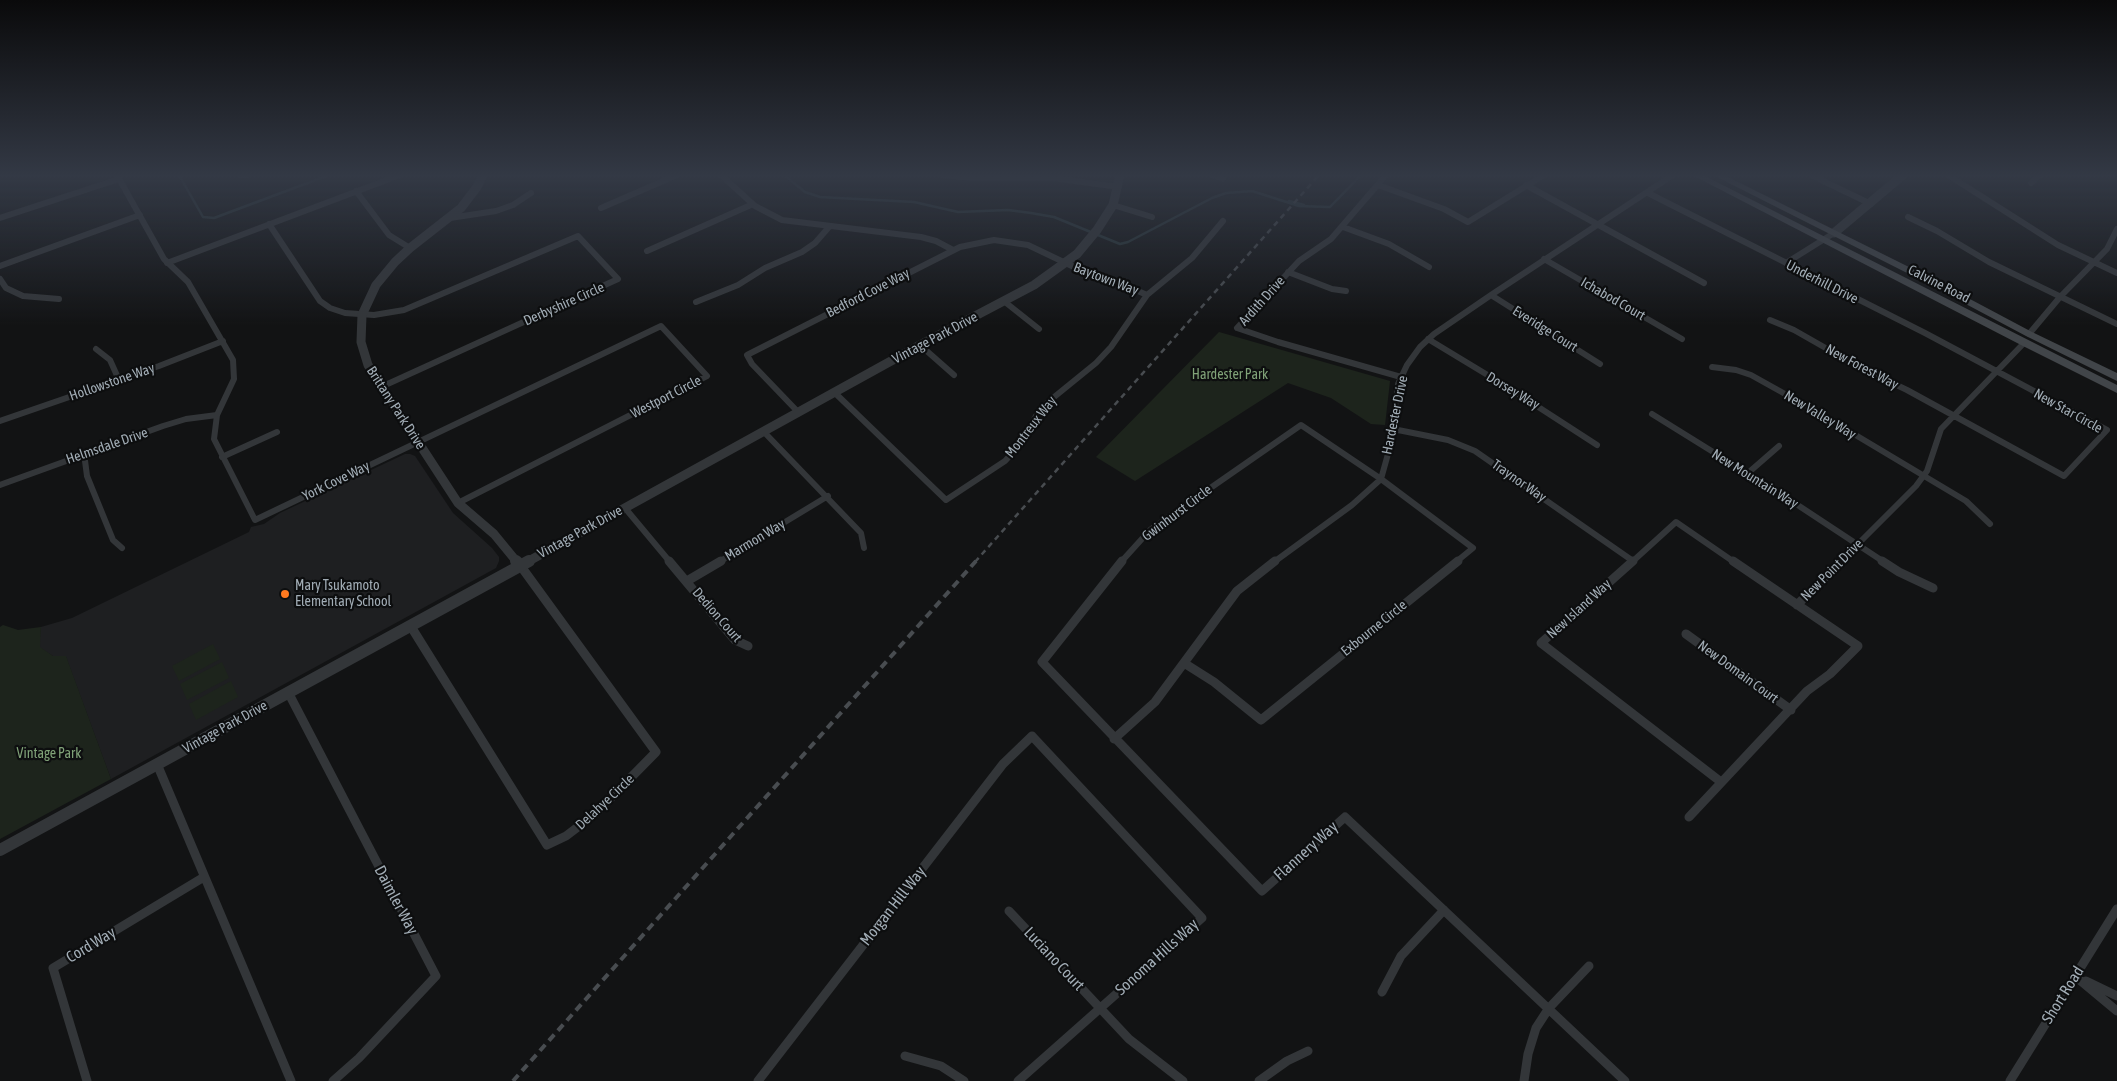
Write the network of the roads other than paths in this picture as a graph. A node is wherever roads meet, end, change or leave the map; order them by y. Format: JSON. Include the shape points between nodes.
{"nodes":[{"id":1,"x":111,"y":225,"type":"edge"},
{"id":2,"x":146,"y":225,"type":"edge"},
{"id":3,"x":265,"y":225,"type":"edge"},
{"id":4,"x":270,"y":225,"type":"edge"},
{"id":5,"x":382,"y":225,"type":"edge"},
{"id":6,"x":440,"y":225,"type":"edge"},
{"id":7,"x":706,"y":225,"type":"edge"},
{"id":8,"x":819,"y":225,"type":"edge"},
{"id":9,"x":1100,"y":225,"type":"edge"},
{"id":10,"x":1219,"y":225,"type":"edge"},
{"id":11,"x":1712,"y":225,"type":"edge"},
{"id":12,"x":1796,"y":225,"type":"edge"},
{"id":13,"x":1821,"y":225,"type":"edge"},
{"id":14,"x":1843,"y":225,"type":"edge"},
{"id":15,"x":1925,"y":225,"type":"edge"},
{"id":16,"x":2027,"y":225,"type":"edge"},
{"id":17,"x":1598,"y":226,"type":"joint"},
{"id":18,"x":829,"y":227,"type":"junction"},
{"id":19,"x":1343,"y":227,"type":"joint"},
{"id":20,"x":2117,"y":229,"type":"edge"},
{"id":21,"x":1834,"y":232,"type":"junction"},
{"id":22,"x":1823,"y":239,"type":"junction"},
{"id":23,"x":410,"y":248,"type":"junction"},
{"id":24,"x":953,"y":250,"type":"junction"},
{"id":25,"x":647,"y":252,"type":"dead end"},
{"id":26,"x":1544,"y":259,"type":"junction"},
{"id":27,"x":2094,"y":262,"type":"junction"},
{"id":28,"x":1066,"y":263,"type":"junction"},
{"id":29,"x":1786,"y":263,"type":"junction"},
{"id":30,"x":167,"y":264,"type":"junction"},
{"id":31,"x":0,"y":266,"type":"edge"},
{"id":32,"x":1429,"y":267,"type":"dead end"},
{"id":33,"x":1288,"y":272,"type":"junction"},
{"id":34,"x":2117,"y":273,"type":"edge"},
{"id":35,"x":0,"y":279,"type":"edge"},
{"id":36,"x":1704,"y":283,"type":"dead end"},
{"id":37,"x":1346,"y":291,"type":"dead end"},
{"id":38,"x":1147,"y":295,"type":"junction"},
{"id":39,"x":1490,"y":295,"type":"junction"},
{"id":40,"x":2060,"y":297,"type":"junction"},
{"id":41,"x":59,"y":299,"type":"dead end"},
{"id":42,"x":696,"y":302,"type":"dead end"},
{"id":43,"x":1005,"y":302,"type":"junction"},
{"id":44,"x":362,"y":315,"type":"junction"},
{"id":45,"x":1770,"y":320,"type":"dead end"},
{"id":46,"x":2117,"y":324,"type":"edge"},
{"id":47,"x":1039,"y":329,"type":"dead end"},
{"id":48,"x":2029,"y":334,"type":"junction"},
{"id":49,"x":1428,"y":339,"type":"junction"},
{"id":50,"x":1682,"y":339,"type":"dead end"},
{"id":51,"x":222,"y":341,"type":"junction"},
{"id":52,"x":2024,"y":343,"type":"junction"},
{"id":53,"x":920,"y":345,"type":"junction"},
{"id":54,"x":96,"y":349,"type":"dead end"},
{"id":55,"x":1600,"y":364,"type":"dead end"},
{"id":56,"x":1712,"y":367,"type":"dead end"},
{"id":57,"x":1997,"y":372,"type":"junction"},
{"id":58,"x":954,"y":375,"type":"dead end"},
{"id":59,"x":1401,"y":377,"type":"junction"},
{"id":60,"x":2117,"y":377,"type":"edge"},
{"id":61,"x":119,"y":380,"type":"junction"},
{"id":62,"x":381,"y":387,"type":"junction"},
{"id":63,"x":2117,"y":389,"type":"edge"},
{"id":64,"x":836,"y":393,"type":"junction"},
{"id":65,"x":799,"y":413,"type":"junction"},
{"id":66,"x":1652,"y":414,"type":"dead end"},
{"id":67,"x":217,"y":415,"type":"junction"},
{"id":68,"x":1954,"y":416,"type":"junction"},
{"id":69,"x":0,"y":421,"type":"edge"},
{"id":70,"x":1393,"y":429,"type":"junction"},
{"id":71,"x":277,"y":432,"type":"dead end"},
{"id":72,"x":764,"y":432,"type":"junction"},
{"id":73,"x":418,"y":442,"type":"junction"},
{"id":74,"x":1597,"y":445,"type":"dead end"},
{"id":75,"x":1780,"y":446,"type":"dead end"},
{"id":76,"x":84,"y":454,"type":"junction"},
{"id":77,"x":222,"y":457,"type":"junction"},
{"id":78,"x":1748,"y":474,"type":"junction"},
{"id":79,"x":1924,"y":476,"type":"junction"},
{"id":80,"x":1381,"y":479,"type":"junction"},
{"id":81,"x":0,"y":485,"type":"edge"},
{"id":82,"x":828,"y":496,"type":"junction"},
{"id":83,"x":458,"y":503,"type":"junction"},
{"id":84,"x":625,"y":508,"type":"junction"},
{"id":85,"x":1990,"y":524,"type":"dead end"},
{"id":86,"x":1857,"y":545,"type":"junction"},
{"id":87,"x":122,"y":548,"type":"dead end"},
{"id":88,"x":864,"y":548,"type":"dead end"},
{"id":89,"x":1633,"y":561,"type":"junction"},
{"id":90,"x":520,"y":565,"type":"junction"},
{"id":91,"x":687,"y":581,"type":"junction"},
{"id":92,"x":1933,"y":588,"type":"dead end"},
{"id":93,"x":1798,"y":605,"type":"junction"},
{"id":94,"x":410,"y":625,"type":"junction"},
{"id":95,"x":1686,"y":634,"type":"dead end"},
{"id":96,"x":748,"y":646,"type":"dead end"},
{"id":97,"x":1184,"y":664,"type":"junction"},
{"id":98,"x":288,"y":692,"type":"junction"},
{"id":99,"x":1791,"y":710,"type":"junction"},
{"id":100,"x":1032,"y":736,"type":"joint"},
{"id":101,"x":1114,"y":739,"type":"junction"},
{"id":102,"x":157,"y":764,"type":"junction"},
{"id":103,"x":1721,"y":782,"type":"junction"},
{"id":104,"x":1689,"y":817,"type":"dead end"},
{"id":105,"x":0,"y":850,"type":"edge"},
{"id":106,"x":204,"y":877,"type":"junction"},
{"id":107,"x":2117,"y":909,"type":"edge"},
{"id":108,"x":1444,"y":910,"type":"junction"},
{"id":109,"x":1009,"y":911,"type":"dead end"},
{"id":110,"x":1589,"y":966,"type":"dead end"},
{"id":111,"x":2075,"y":976,"type":"junction"},
{"id":112,"x":1382,"y":992,"type":"dead end"},
{"id":113,"x":2117,"y":996,"type":"edge"},
{"id":114,"x":1100,"y":1008,"type":"junction"},
{"id":115,"x":1549,"y":1008,"type":"junction"},
{"id":116,"x":2117,"y":1011,"type":"edge"},
{"id":117,"x":1308,"y":1050,"type":"dead end"},
{"id":118,"x":905,"y":1056,"type":"dead end"},
{"id":119,"x":86,"y":1081,"type":"edge"},
{"id":120,"x":291,"y":1081,"type":"edge"},
{"id":121,"x":333,"y":1081,"type":"edge"},
{"id":122,"x":758,"y":1081,"type":"edge"},
{"id":123,"x":964,"y":1081,"type":"edge"},
{"id":124,"x":1018,"y":1081,"type":"edge"},
{"id":125,"x":1183,"y":1081,"type":"edge"},
{"id":126,"x":1259,"y":1081,"type":"edge"},
{"id":127,"x":1524,"y":1081,"type":"edge"},
{"id":128,"x":1625,"y":1081,"type":"edge"},
{"id":129,"x":2010,"y":1081,"type":"edge"}],
"edges":[{"from":1,"to":31,"type":"street"},
{"from":2,"to":30,"type":"street"},
{"from":3,"to":30,"type":"street"},
{"from":4,"to":44,"type":"street","via":[[320,301],[337,311]]},
{"from":5,"to":23,"type":"street","via":[[389,235]]},
{"from":6,"to":23,"type":"street","name":"Brittany Park Drive"},
{"from":7,"to":25,"type":"street"},
{"from":8,"to":18,"type":"street"},
{"from":9,"to":28,"type":"street","name":"Vintage Park Drive"},
{"from":10,"to":38,"type":"street","via":[[1192,258]]},
{"from":11,"to":29,"type":"street","name":"Underhill Drive"},
{"from":12,"to":22,"type":"main road","name":"Calvine Road"},
{"from":13,"to":21,"type":"main road","name":"Calvine Road"},
{"from":14,"to":21,"type":"street"},
{"from":15,"to":40,"type":"street","via":[[1980,258]]},
{"from":16,"to":27,"type":"street"},
{"from":17,"to":26,"type":"street","name":"Hardester Drive"},
{"from":17,"to":36,"type":"street"},
{"from":18,"to":24,"type":"street","via":[[921,237]]},
{"from":18,"to":42,"type":"street","via":[[802,252],[765,268],[738,285]]},
{"from":19,"to":32,"type":"street","via":[[1390,244]]},
{"from":19,"to":33,"type":"street","name":"Ardith Drive"},
{"from":20,"to":27,"type":"street","via":[[2107,249]]},
{"from":21,"to":22,"type":"street"},
{"from":21,"to":48,"type":"main road","name":"Calvine Road"},
{"from":22,"to":29,"type":"street"},
{"from":22,"to":52,"type":"main road","name":"Calvine Road"},
{"from":23,"to":44,"type":"street","name":"Brittany Park Drive","via":[[376,285]]},
{"from":24,"to":28,"type":"street","name":"Bedford Cove Way","via":[[985,241],[1011,241],[1036,247]]},
{"from":24,"to":65,"type":"street","name":"Bedford Cove Way","via":[[747,355]]},
{"from":26,"to":39,"type":"street","name":"Hardester Drive"},
{"from":26,"to":50,"type":"street","name":"Ichabod Court"},
{"from":27,"to":34,"type":"street"},
{"from":27,"to":40,"type":"street"},
{"from":28,"to":38,"type":"street","name":"Baytown Way"},
{"from":28,"to":43,"type":"street","name":"Vintage Park Drive"},
{"from":29,"to":57,"type":"street","name":"Underhill Drive"},
{"from":30,"to":51,"type":"street","via":[[188,282]]},
{"from":33,"to":37,"type":"street"},
{"from":33,"to":59,"type":"street","name":"Ardith Drive","via":[[1237,328]]},
{"from":35,"to":41,"type":"street","via":[[6,288],[23,296]]},
{"from":38,"to":64,"type":"street","name":"Montreux Way","via":[[1111,347],[1048,402],[1005,461],[946,500]]},
{"from":39,"to":49,"type":"street","name":"Hardester Drive"},
{"from":39,"to":55,"type":"street","name":"Everidge Court"},
{"from":40,"to":46,"type":"street"},
{"from":40,"to":48,"type":"street"},
{"from":43,"to":47,"type":"street"},
{"from":43,"to":53,"type":"street","name":"Vintage Park Drive"},
{"from":44,"to":62,"type":"street","name":"Brittany Park Drive","via":[[363,354]]},
{"from":44,"to":62,"type":"street","name":"Derbyshire Circle","via":[[413,307],[578,236],[618,280]]},
{"from":45,"to":68,"type":"street","name":"New Forest Way"},
{"from":48,"to":60,"type":"main road","name":"Calvine Road"},
{"from":49,"to":59,"type":"street","name":"Hardester Drive"},
{"from":49,"to":74,"type":"street","name":"Dorsey Way"},
{"from":51,"to":61,"type":"street","name":"Hollowstone Way"},
{"from":51,"to":67,"type":"street","via":[[233,360],[235,372],[232,386]]},
{"from":52,"to":57,"type":"street","name":"New Point Drive"},
{"from":52,"to":63,"type":"main road","name":"Calvine Road"},
{"from":53,"to":58,"type":"street"},
{"from":53,"to":64,"type":"street","name":"Vintage Park Drive"},
{"from":54,"to":61,"type":"street","via":[[110,360]]},
{"from":56,"to":79,"type":"street","name":"New Valley Way","via":[[1751,375]]},
{"from":57,"to":68,"type":"street","name":"New Point Drive"},
{"from":57,"to":68,"type":"street","name":"New Star Circle","via":[[2107,430],[2064,476]]},
{"from":59,"to":70,"type":"street","name":"Hardester Drive","via":[[1395,399]]},
{"from":61,"to":69,"type":"street","name":"Hollowstone Way"},
{"from":62,"to":73,"type":"street","name":"Brittany Park Drive"},
{"from":64,"to":65,"type":"street","name":"Vintage Park Drive"},
{"from":65,"to":72,"type":"street","name":"Vintage Park Drive"},
{"from":66,"to":78,"type":"street","name":"New Mountain Way"},
{"from":67,"to":76,"type":"street","name":"Helmsdale Drive","via":[[173,423]]},
{"from":67,"to":77,"type":"street","via":[[214,439]]},
{"from":68,"to":79,"type":"street","name":"New Point Drive","via":[[1938,434]]},
{"from":70,"to":80,"type":"street","name":"Hardester Drive"},
{"from":70,"to":89,"type":"street","name":"Traynor Way","via":[[1448,440],[1475,451]]},
{"from":71,"to":77,"type":"street"},
{"from":72,"to":82,"type":"street"},
{"from":72,"to":84,"type":"street","name":"Vintage Park Drive"},
{"from":73,"to":77,"type":"street","name":"York Cove Way","via":[[255,520]]},
{"from":73,"to":83,"type":"street","name":"Brittany Park Drive"},
{"from":73,"to":83,"type":"street","name":"Westport Circle","via":[[661,326],[707,376]]},
{"from":75,"to":78,"type":"street"},
{"from":76,"to":81,"type":"street","name":"Helmsdale Drive"},
{"from":76,"to":87,"type":"street","via":[[87,476],[113,540]]},
{"from":78,"to":86,"type":"street","name":"New Mountain Way"},
{"from":79,"to":85,"type":"street","name":"New Valley Way","via":[[1966,501]]},
{"from":79,"to":86,"type":"street","name":"New Point Drive"},
{"from":80,"to":97,"type":"street","via":[[1352,505],[1237,591]]},
{"from":80,"to":97,"type":"street","name":"Exbourne Circle","via":[[1472,548],[1261,720],[1227,691]]},
{"from":80,"to":101,"type":"street","name":"Gwinhurst Circle","via":[[1301,425],[1150,530],[1042,662]]},
{"from":82,"to":88,"type":"street","via":[[861,533]]},
{"from":82,"to":91,"type":"street","name":"Marmon Way"},
{"from":83,"to":90,"type":"street","name":"Brittany Park Drive","via":[[494,534]]},
{"from":84,"to":90,"type":"street","name":"Vintage Park Drive"},
{"from":84,"to":91,"type":"street"},
{"from":86,"to":92,"type":"street","name":"New Mountain Way","via":[[1909,578]]},
{"from":86,"to":93,"type":"street","name":"New Point Drive"},
{"from":89,"to":93,"type":"street","name":"New Island Way","via":[[1676,522]]},
{"from":89,"to":103,"type":"street","name":"New Island Way","via":[[1542,643]]},
{"from":90,"to":94,"type":"street","name":"Vintage Park Drive"},
{"from":90,"to":94,"type":"street","name":"Delahye Circle","via":[[656,752],[595,814],[566,836],[547,846]]},
{"from":91,"to":96,"type":"street","name":"Dedion Court","via":[[735,640]]},
{"from":93,"to":99,"type":"street","name":"New Point Drive","via":[[1858,646],[1807,691]]},
{"from":94,"to":98,"type":"street","name":"Vintage Park Drive"},
{"from":95,"to":99,"type":"street","name":"New Domain Court"},
{"from":97,"to":101,"type":"street","via":[[1155,702]]},
{"from":98,"to":102,"type":"street","name":"Vintage Park Drive"},
{"from":98,"to":121,"type":"street","name":"Daimler Way","via":[[436,976]]},
{"from":99,"to":103,"type":"street","name":"New Point Drive"},
{"from":100,"to":114,"type":"street","name":"Sonoma Hills Way","via":[[1202,918]]},
{"from":100,"to":122,"type":"street","name":"Morgan Hill Way","via":[[1003,764]]},
{"from":101,"to":108,"type":"street","name":"Flannery Way","via":[[1262,891],[1345,817]]},
{"from":102,"to":105,"type":"street","name":"Vintage Park Drive"},
{"from":102,"to":106,"type":"street"},
{"from":103,"to":104,"type":"street","name":"New Point Drive"},
{"from":106,"to":119,"type":"street","name":"Cord Way","via":[[53,968]]},
{"from":106,"to":120,"type":"street"},
{"from":107,"to":111,"type":"street","name":"Short Road"},
{"from":108,"to":112,"type":"street","via":[[1401,956]]},
{"from":108,"to":115,"type":"street","name":"Flannery Way"},
{"from":109,"to":114,"type":"street","name":"Luciano Court"},
{"from":110,"to":115,"type":"street"},
{"from":111,"to":113,"type":"street"},
{"from":111,"to":116,"type":"street"},
{"from":111,"to":129,"type":"street","name":"Short Road"},
{"from":114,"to":124,"type":"street","name":"Sonoma Hills Way"},
{"from":114,"to":125,"type":"street","name":"Luciano Court","via":[[1140,1049]]},
{"from":115,"to":127,"type":"street","via":[[1531,1040]]},
{"from":115,"to":128,"type":"street","name":"Flannery Way"},
{"from":117,"to":126,"type":"street"},
{"from":118,"to":123,"type":"street","via":[[941,1066]]}]}
